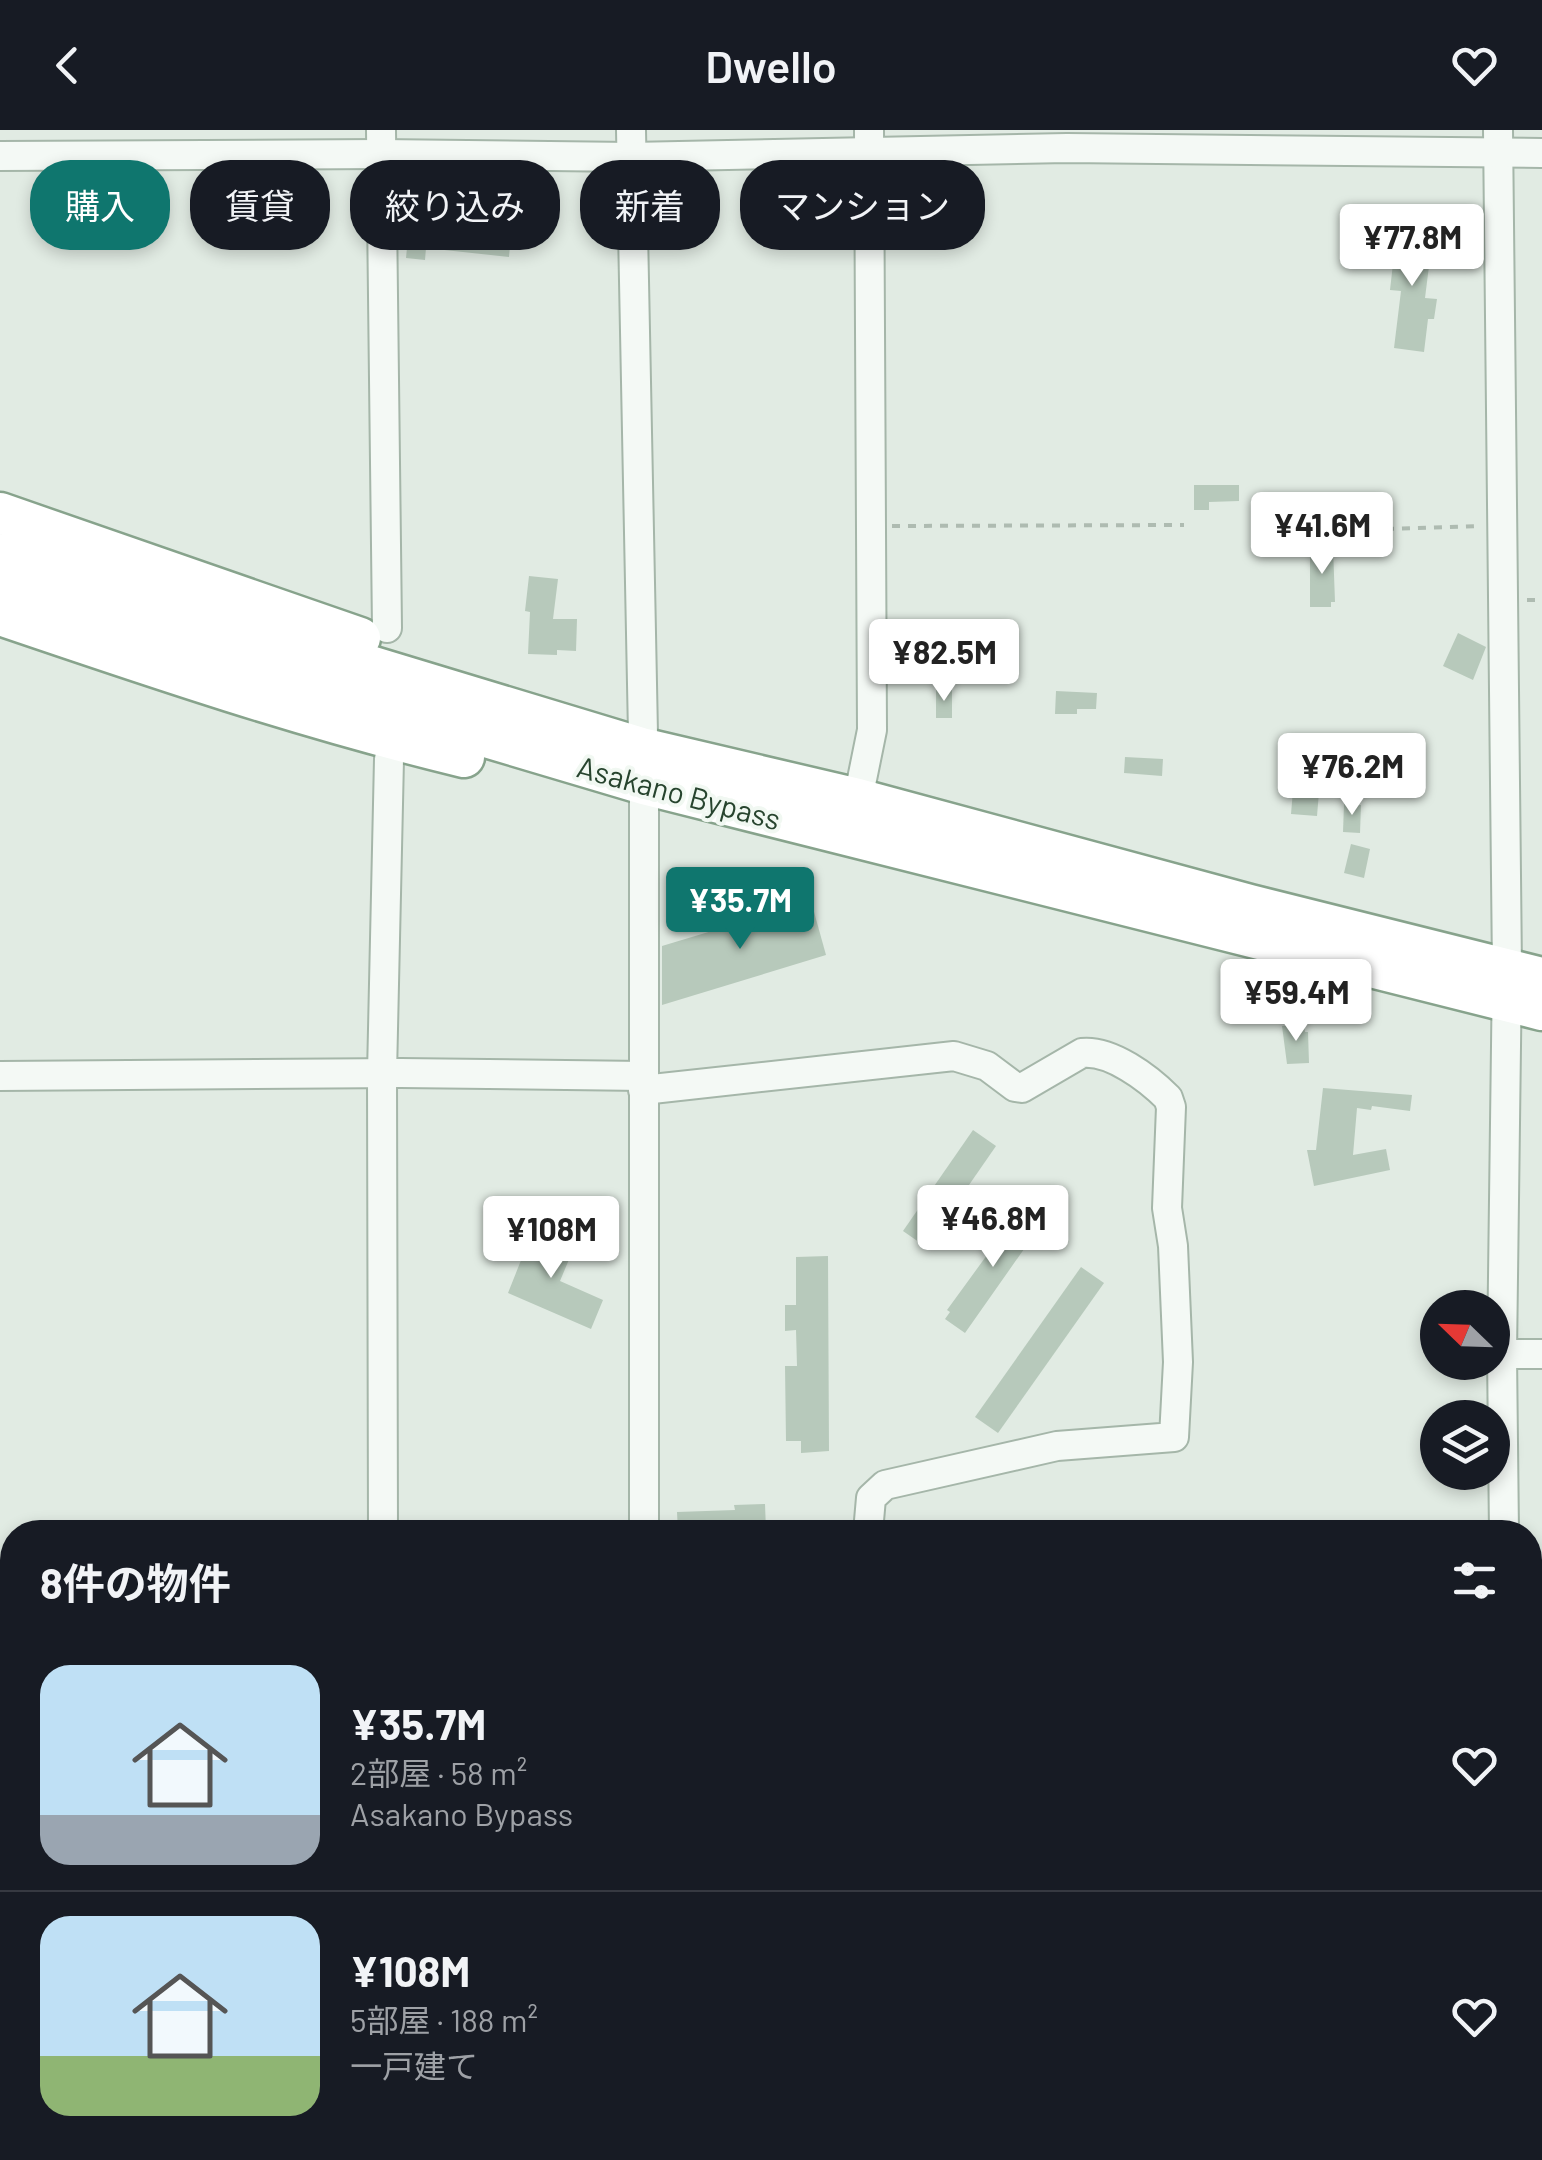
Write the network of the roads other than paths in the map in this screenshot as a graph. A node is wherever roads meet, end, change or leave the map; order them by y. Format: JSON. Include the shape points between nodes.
{"nodes":[{"id":1,"x":1498,"y":141,"type":"edge"},
{"id":2,"x":381,"y":142,"type":"edge"},
{"id":3,"x":869,"y":142,"type":"edge"},
{"id":4,"x":632,"y":143,"type":"edge"},
{"id":5,"x":1542,"y":153,"type":"edge"},
{"id":6,"x":0,"y":156,"type":"edge"},
{"id":7,"x":0,"y":513,"type":"edge"},
{"id":8,"x":0,"y":554,"type":"edge"},
{"id":9,"x":0,"y":586,"type":"edge"},
{"id":10,"x":0,"y":615,"type":"edge"},
{"id":11,"x":389,"y":638,"type":"junction"},
{"id":12,"x":389,"y":759,"type":"dead end"},
{"id":13,"x":642,"y":766,"type":"junction"},
{"id":14,"x":858,"y":798,"type":"junction"},
{"id":15,"x":1524,"y":989,"type":"edge"},
{"id":16,"x":382,"y":1074,"type":"junction"},
{"id":17,"x":0,"y":1076,"type":"edge"},
{"id":18,"x":643,"y":1083,"type":"junction"},
{"id":19,"x":1506,"y":1290,"type":"edge"},
{"id":20,"x":1510,"y":1354,"type":"edge"},
{"id":21,"x":1542,"y":1354,"type":"edge"},
{"id":22,"x":1502,"y":1380,"type":"edge"},
{"id":23,"x":383,"y":1520,"type":"edge"},
{"id":24,"x":644,"y":1520,"type":"edge"},
{"id":25,"x":869,"y":1520,"type":"edge"},
{"id":26,"x":1504,"y":1520,"type":"edge"}],
"edges":[{"from":1,"to":3,"type":"street","via":[[1067,148]]},
{"from":1,"to":5,"type":"street"},
{"from":1,"to":15,"type":"street","via":[[1504,526]]},
{"from":2,"to":4,"type":"street"},
{"from":2,"to":6,"type":"street"},
{"from":2,"to":11,"type":"street"},
{"from":3,"to":4,"type":"street"},
{"from":3,"to":14,"type":"street","via":[[872,730]]},
{"from":4,"to":13,"type":"street"},
{"from":7,"to":11,"type":"highway"},
{"from":8,"to":13,"type":"highway","name":"Asakano Bypass"},
{"from":9,"to":13,"type":"highway","name":"Asakano Bypass","via":[[318,688]]},
{"from":10,"to":13,"type":"highway","via":[[390,739],[596,788]]},
{"from":11,"to":13,"type":"highway","via":[[582,714]]},
{"from":12,"to":16,"type":"street"},
{"from":13,"to":14,"type":"highway","name":"Asakano Bypass"},
{"from":13,"to":15,"type":"highway","name":"Asakano Bypass"},
{"from":13,"to":18,"type":"street"},
{"from":14,"to":15,"type":"highway","name":"Asakano Bypass","via":[[1250,905]]},
{"from":15,"to":19,"type":"street"},
{"from":16,"to":17,"type":"street"},
{"from":16,"to":18,"type":"street"},
{"from":16,"to":23,"type":"street"},
{"from":18,"to":24,"type":"street"},
{"from":18,"to":25,"type":"street","via":[[954,1056],[1022,1088],[1092,1052],[1168,1098],[1167,1208],[1178,1362],[1174,1436],[1056,1446],[886,1485],[871,1498]]},
{"from":20,"to":21,"type":"street"},
{"from":22,"to":26,"type":"street"}]}
